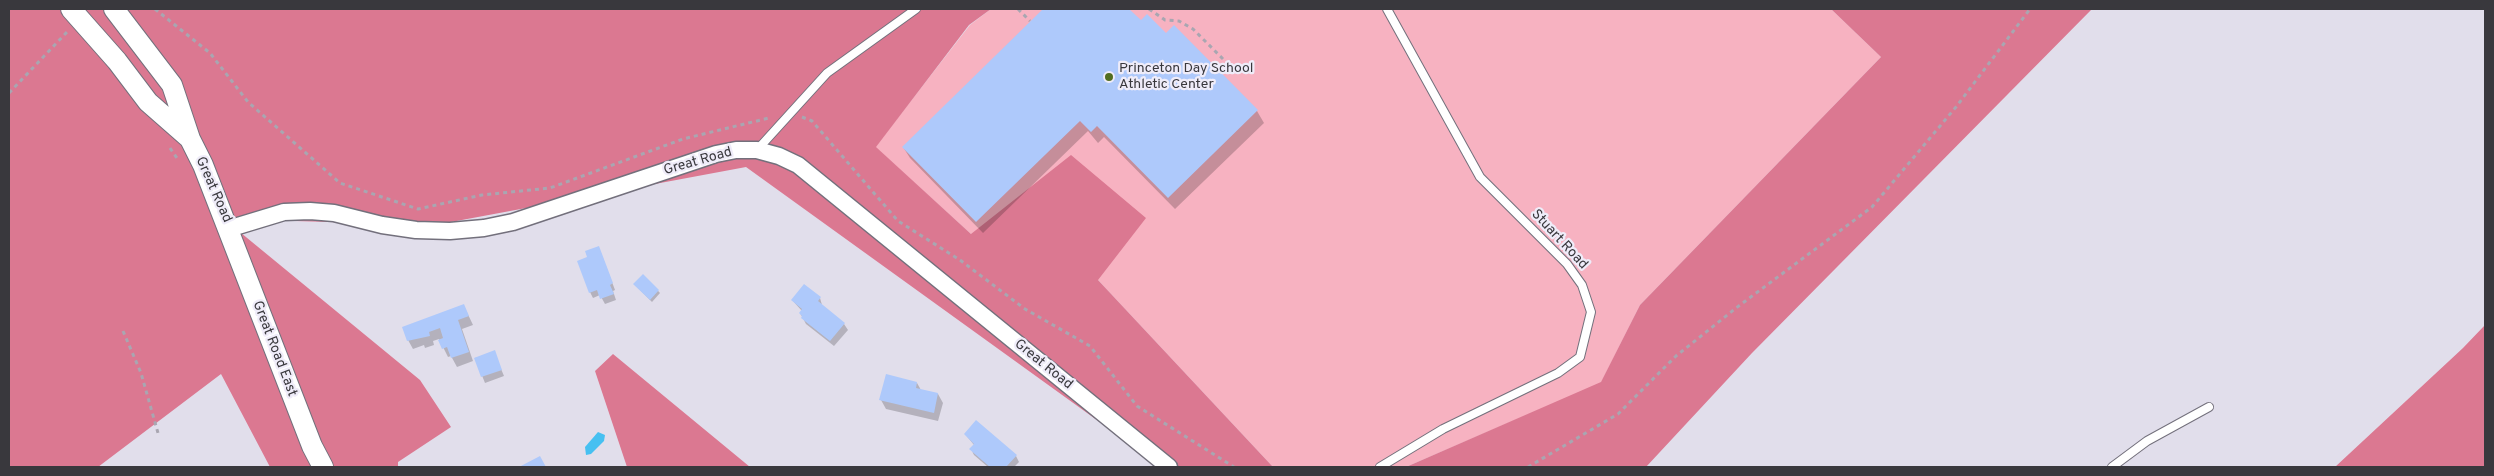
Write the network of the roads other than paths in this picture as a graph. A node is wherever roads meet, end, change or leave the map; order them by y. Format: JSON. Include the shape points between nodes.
{"nodes":[{"id":1,"x":114,"y":9,"type":"edge"},
{"id":2,"x":916,"y":9,"type":"edge"},
{"id":3,"x":1387,"y":9,"type":"edge"},
{"id":4,"x":77,"y":15,"type":"edge"},
{"id":5,"x":190,"y":139,"type":"junction"},
{"id":6,"x":757,"y":150,"type":"junction"},
{"id":7,"x":228,"y":229,"type":"junction"},
{"id":8,"x":2209,"y":407,"type":"dead end"},
{"id":9,"x":323,"y":467,"type":"edge"},
{"id":10,"x":1169,"y":467,"type":"edge"},
{"id":11,"x":1380,"y":467,"type":"edge"},
{"id":12,"x":2112,"y":467,"type":"edge"}],
"edges":[{"from":1,"to":5,"type":"street","name":"Great Road","via":[[172,85]]},
{"from":2,"to":6,"type":"lane","via":[[827,73]]},
{"from":3,"to":11,"type":"lane","name":"Stuart Road","via":[[1480,177],[1567,264],[1582,285],[1591,312],[1580,357],[1558,373],[1443,429]]},
{"from":4,"to":5,"type":"street","name":"Great Road","via":[[148,102]]},
{"from":5,"to":7,"type":"street","name":"Great Road"},
{"from":6,"to":7,"type":"street","name":"Great Road","via":[[716,154],[513,222],[484,228],[416,230],[310,210],[284,212]]},
{"from":6,"to":10,"type":"street","name":"Great Road","via":[[798,166]]},
{"from":7,"to":9,"type":"street","name":"Great Road East"},
{"from":8,"to":12,"type":"lane","via":[[2147,440]]}]}
